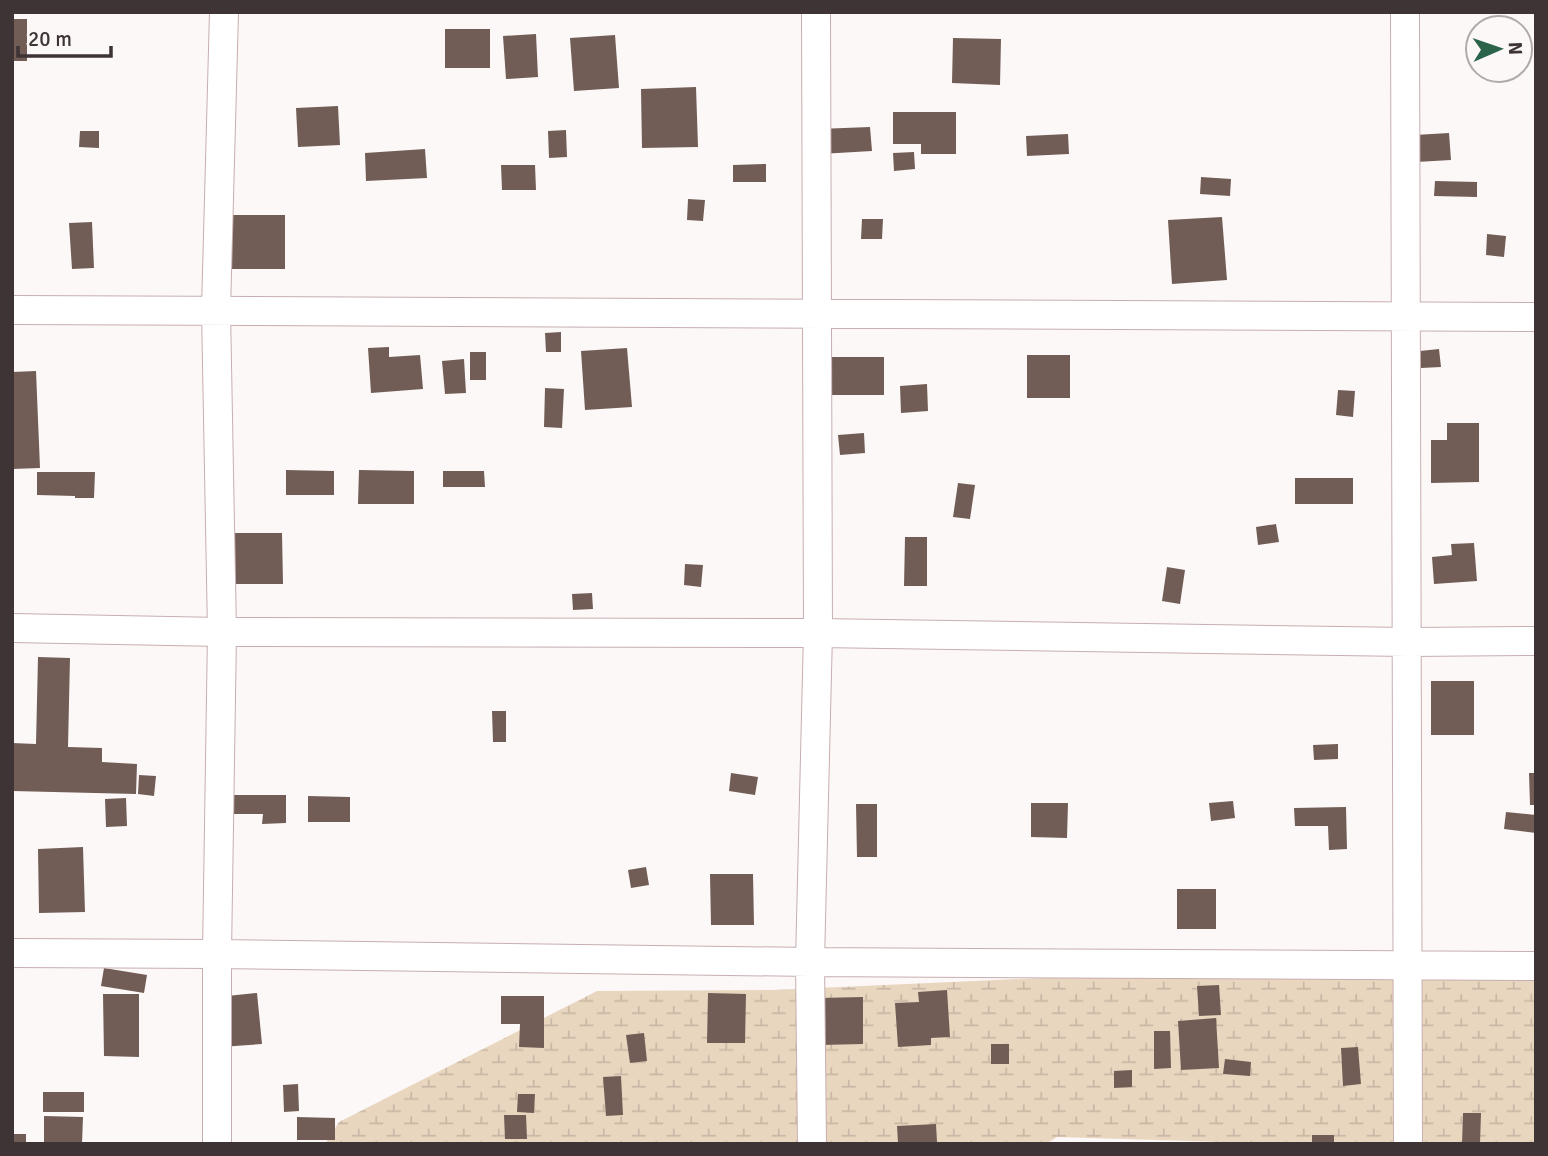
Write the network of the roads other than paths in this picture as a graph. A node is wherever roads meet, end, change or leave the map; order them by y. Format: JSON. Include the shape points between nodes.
{"nodes":[{"id":1,"x":223,"y":12,"type":"edge"},
{"id":2,"x":816,"y":12,"type":"edge"},
{"id":3,"x":1405,"y":12,"type":"edge"},
{"id":4,"x":12,"y":310,"type":"edge"},
{"id":5,"x":216,"y":310,"type":"junction"},
{"id":6,"x":816,"y":313,"type":"junction"},
{"id":7,"x":1407,"y":316,"type":"junction"},
{"id":8,"x":1536,"y":317,"type":"edge"},
{"id":9,"x":12,"y":628,"type":"edge"},
{"id":10,"x":222,"y":632,"type":"junction"},
{"id":11,"x":818,"y":633,"type":"junction"},
{"id":12,"x":1536,"y":640,"type":"edge"},
{"id":13,"x":1408,"y":642,"type":"junction"},
{"id":14,"x":12,"y":953,"type":"edge"},
{"id":15,"x":217,"y":954,"type":"junction"},
{"id":16,"x":810,"y":962,"type":"junction"},
{"id":17,"x":1409,"y":965,"type":"junction"},
{"id":18,"x":1536,"y":967,"type":"edge"},
{"id":19,"x":216,"y":1144,"type":"edge"},
{"id":20,"x":812,"y":1144,"type":"edge"},
{"id":21,"x":1408,"y":1144,"type":"edge"}],
"edges":[{"from":1,"to":5,"type":"street"},
{"from":2,"to":6,"type":"street"},
{"from":3,"to":7,"type":"street"},
{"from":4,"to":5,"type":"street"},
{"from":5,"to":6,"type":"street"},
{"from":5,"to":10,"type":"street"},
{"from":6,"to":7,"type":"street"},
{"from":6,"to":11,"type":"street"},
{"from":7,"to":8,"type":"street"},
{"from":7,"to":13,"type":"street"},
{"from":9,"to":10,"type":"street"},
{"from":10,"to":11,"type":"street"},
{"from":10,"to":15,"type":"street"},
{"from":11,"to":13,"type":"street"},
{"from":11,"to":16,"type":"street"},
{"from":12,"to":13,"type":"street"},
{"from":13,"to":17,"type":"street"},
{"from":14,"to":15,"type":"street"},
{"from":15,"to":16,"type":"street"},
{"from":15,"to":19,"type":"street"},
{"from":16,"to":17,"type":"street"},
{"from":16,"to":20,"type":"street"},
{"from":17,"to":18,"type":"street"},
{"from":17,"to":21,"type":"street"}]}
